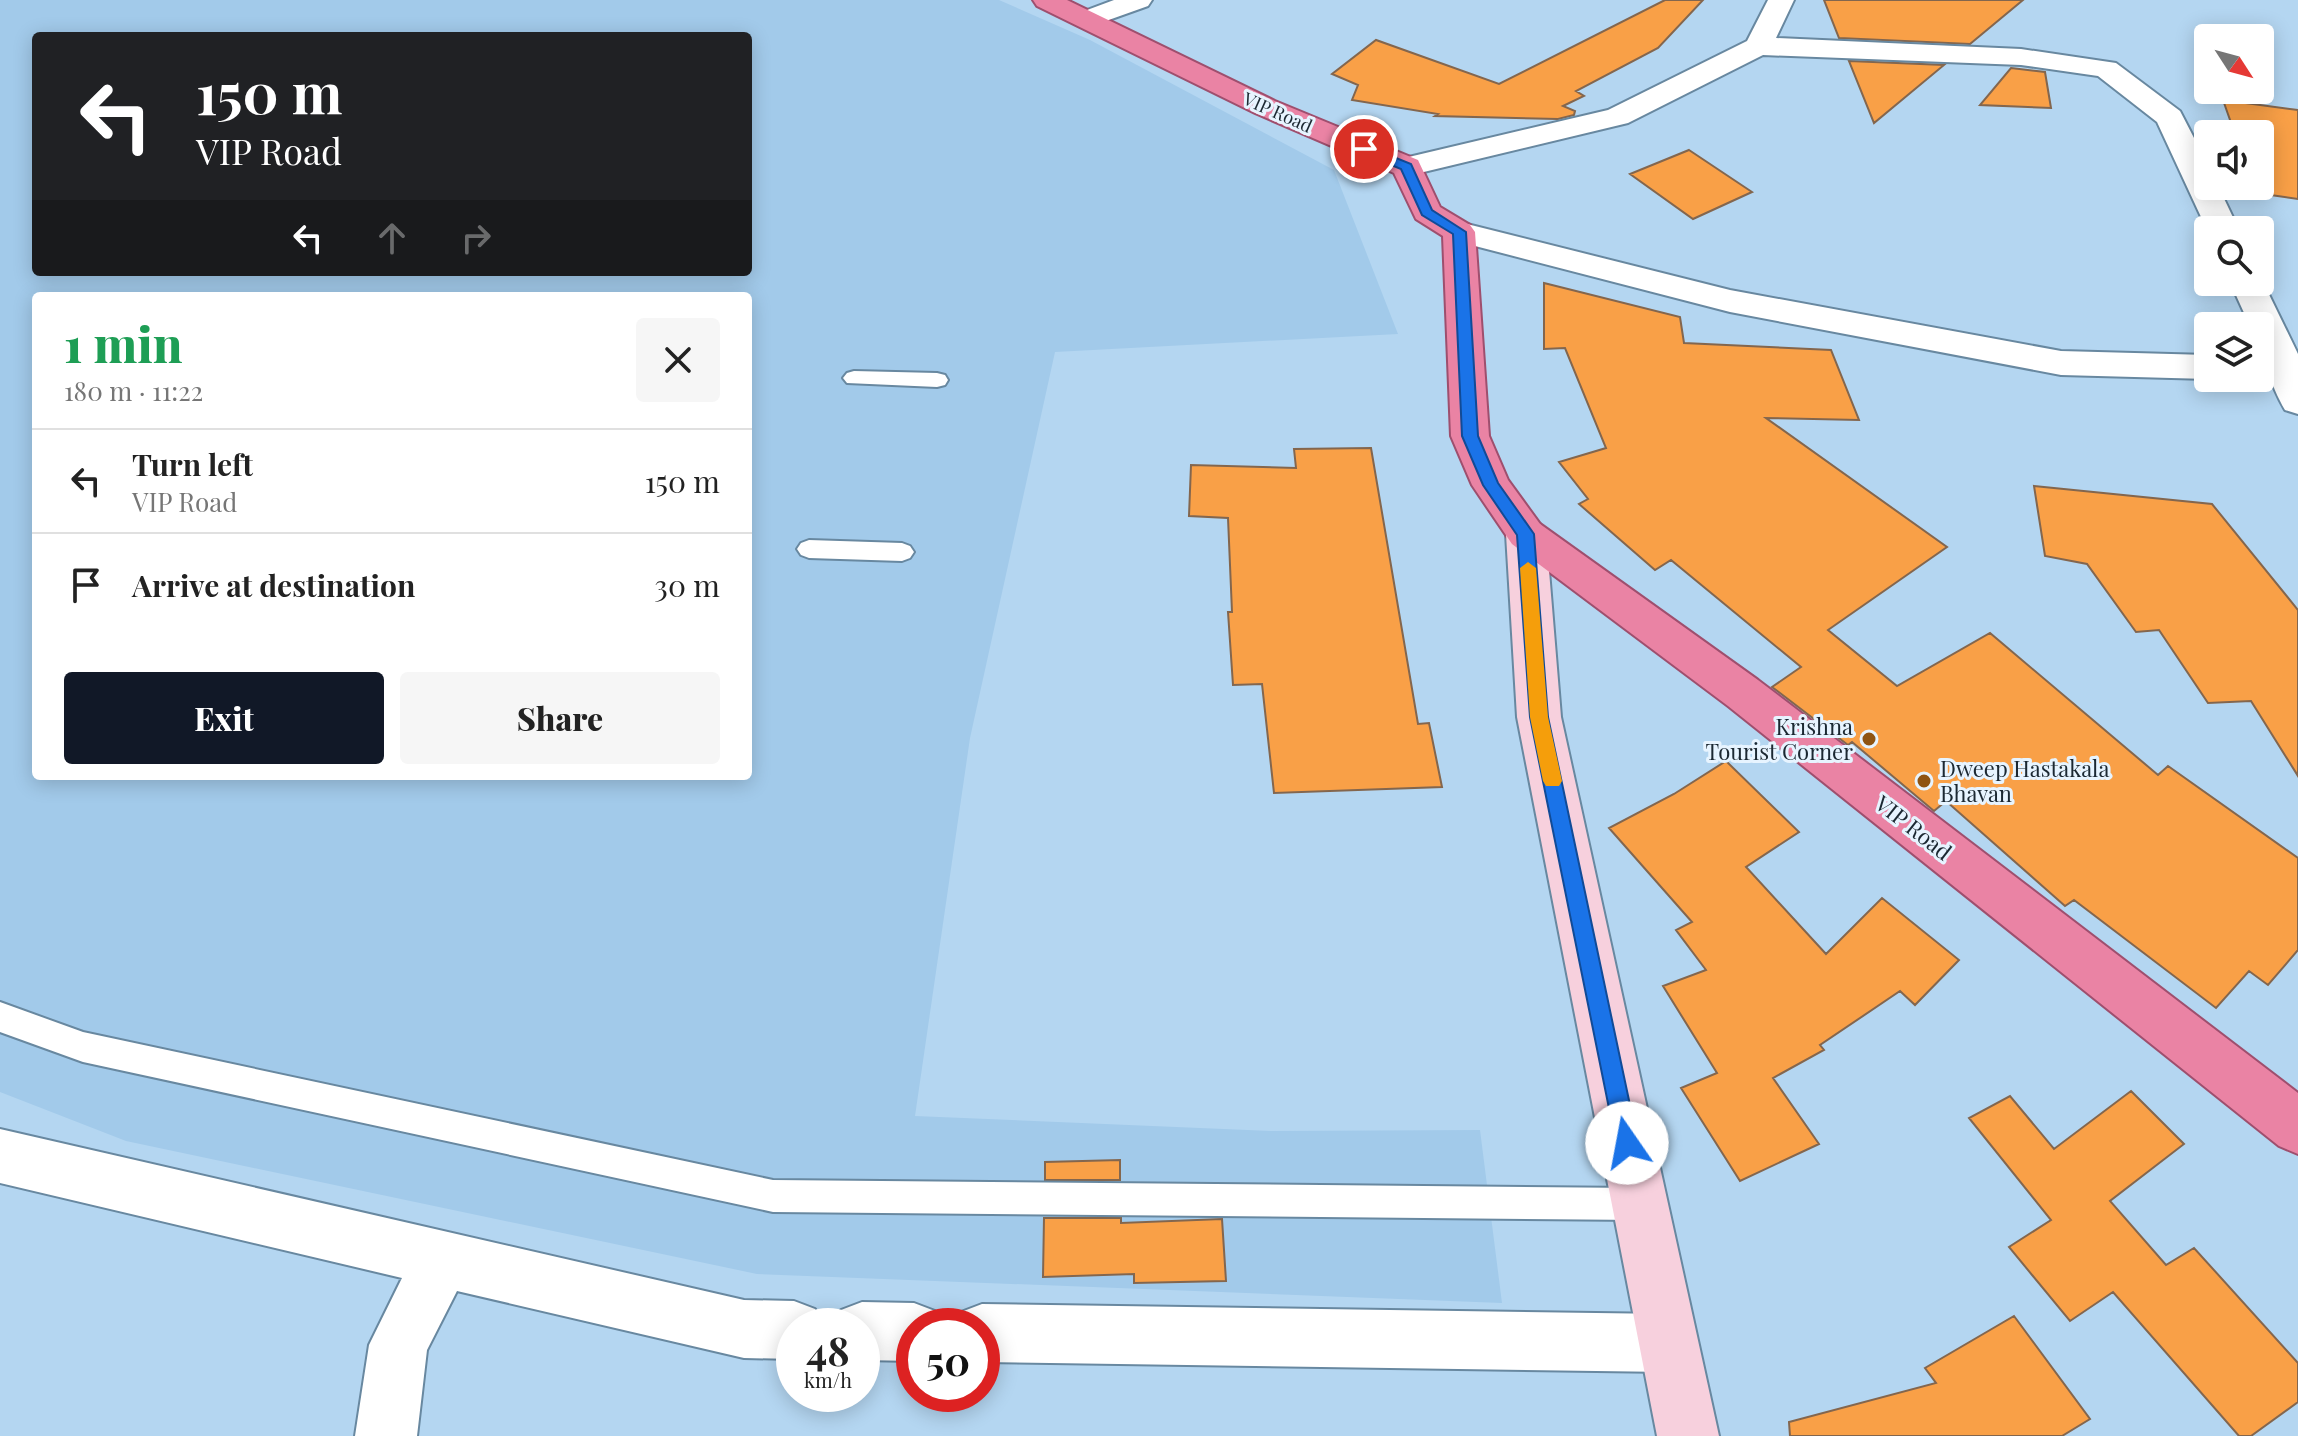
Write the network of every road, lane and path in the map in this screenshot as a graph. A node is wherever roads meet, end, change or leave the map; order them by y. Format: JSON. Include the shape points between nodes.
{"nodes":[{"id":1,"x":1046,"y":0,"type":"edge"},
{"id":2,"x":1139,"y":0,"type":"edge"},
{"id":3,"x":1781,"y":0,"type":"edge"},
{"id":4,"x":1089,"y":19,"type":"junction"},
{"id":5,"x":1758,"y":46,"type":"junction"},
{"id":6,"x":1407,"y":167,"type":"junction"},
{"id":7,"x":2216,"y":216,"type":"edge"},
{"id":8,"x":1459,"y":232,"type":"junction"},
{"id":9,"x":2253,"y":296,"type":"edge"},
{"id":10,"x":2194,"y":367,"type":"edge"},
{"id":11,"x":2286,"y":377,"type":"edge"},
{"id":12,"x":854,"y":378,"type":"dead end"},
{"id":13,"x":937,"y":380,"type":"dead end"},
{"id":14,"x":1526,"y":534,"type":"junction"},
{"id":15,"x":809,"y":549,"type":"dead end"},
{"id":16,"x":902,"y":552,"type":"dead end"},
{"id":17,"x":0,"y":1017,"type":"edge"},
{"id":18,"x":2298,"y":1127,"type":"edge"},
{"id":19,"x":0,"y":1156,"type":"edge"},
{"id":20,"x":1639,"y":1204,"type":"junction"},
{"id":21,"x":443,"y":1259,"type":"junction"},
{"id":22,"x":776,"y":1330,"type":"edge"},
{"id":23,"x":1000,"y":1333,"type":"edge"},
{"id":24,"x":1668,"y":1343,"type":"junction"},
{"id":25,"x":386,"y":1436,"type":"edge"},
{"id":26,"x":1688,"y":1436,"type":"edge"}],
"edges":[{"from":1,"to":4,"type":"highway","name":"VIP Road"},
{"from":2,"to":4,"type":"street"},
{"from":3,"to":5,"type":"street"},
{"from":4,"to":6,"type":"highway","name":"VIP Road","via":[[1265,107]]},
{"from":5,"to":6,"type":"street","via":[[1618,117]]},
{"from":5,"to":7,"type":"street","via":[[2021,57],[2106,69],[2170,117]]},
{"from":6,"to":8,"type":"highway","via":[[1427,212]]},
{"from":8,"to":10,"type":"street","via":[[1730,301],[2061,363]]},
{"from":8,"to":14,"type":"highway","name":"VIP Road","via":[[1470,436],[1491,485]]},
{"from":9,"to":11,"type":"street"},
{"from":12,"to":13,"type":"lane"},
{"from":14,"to":18,"type":"highway","name":"VIP Road","via":[[1743,693]]},
{"from":14,"to":20,"type":"main road","via":[[1539,717]]},
{"from":15,"to":16,"type":"lane"},
{"from":17,"to":20,"type":"lane","via":[[83,1047],[773,1196]]},
{"from":19,"to":21,"type":"street"},
{"from":20,"to":24,"type":"main road"},
{"from":21,"to":22,"type":"street","via":[[744,1329]]},
{"from":21,"to":25,"type":"street","via":[[398,1345]]},
{"from":23,"to":24,"type":"street"},
{"from":24,"to":26,"type":"main road"}]}
